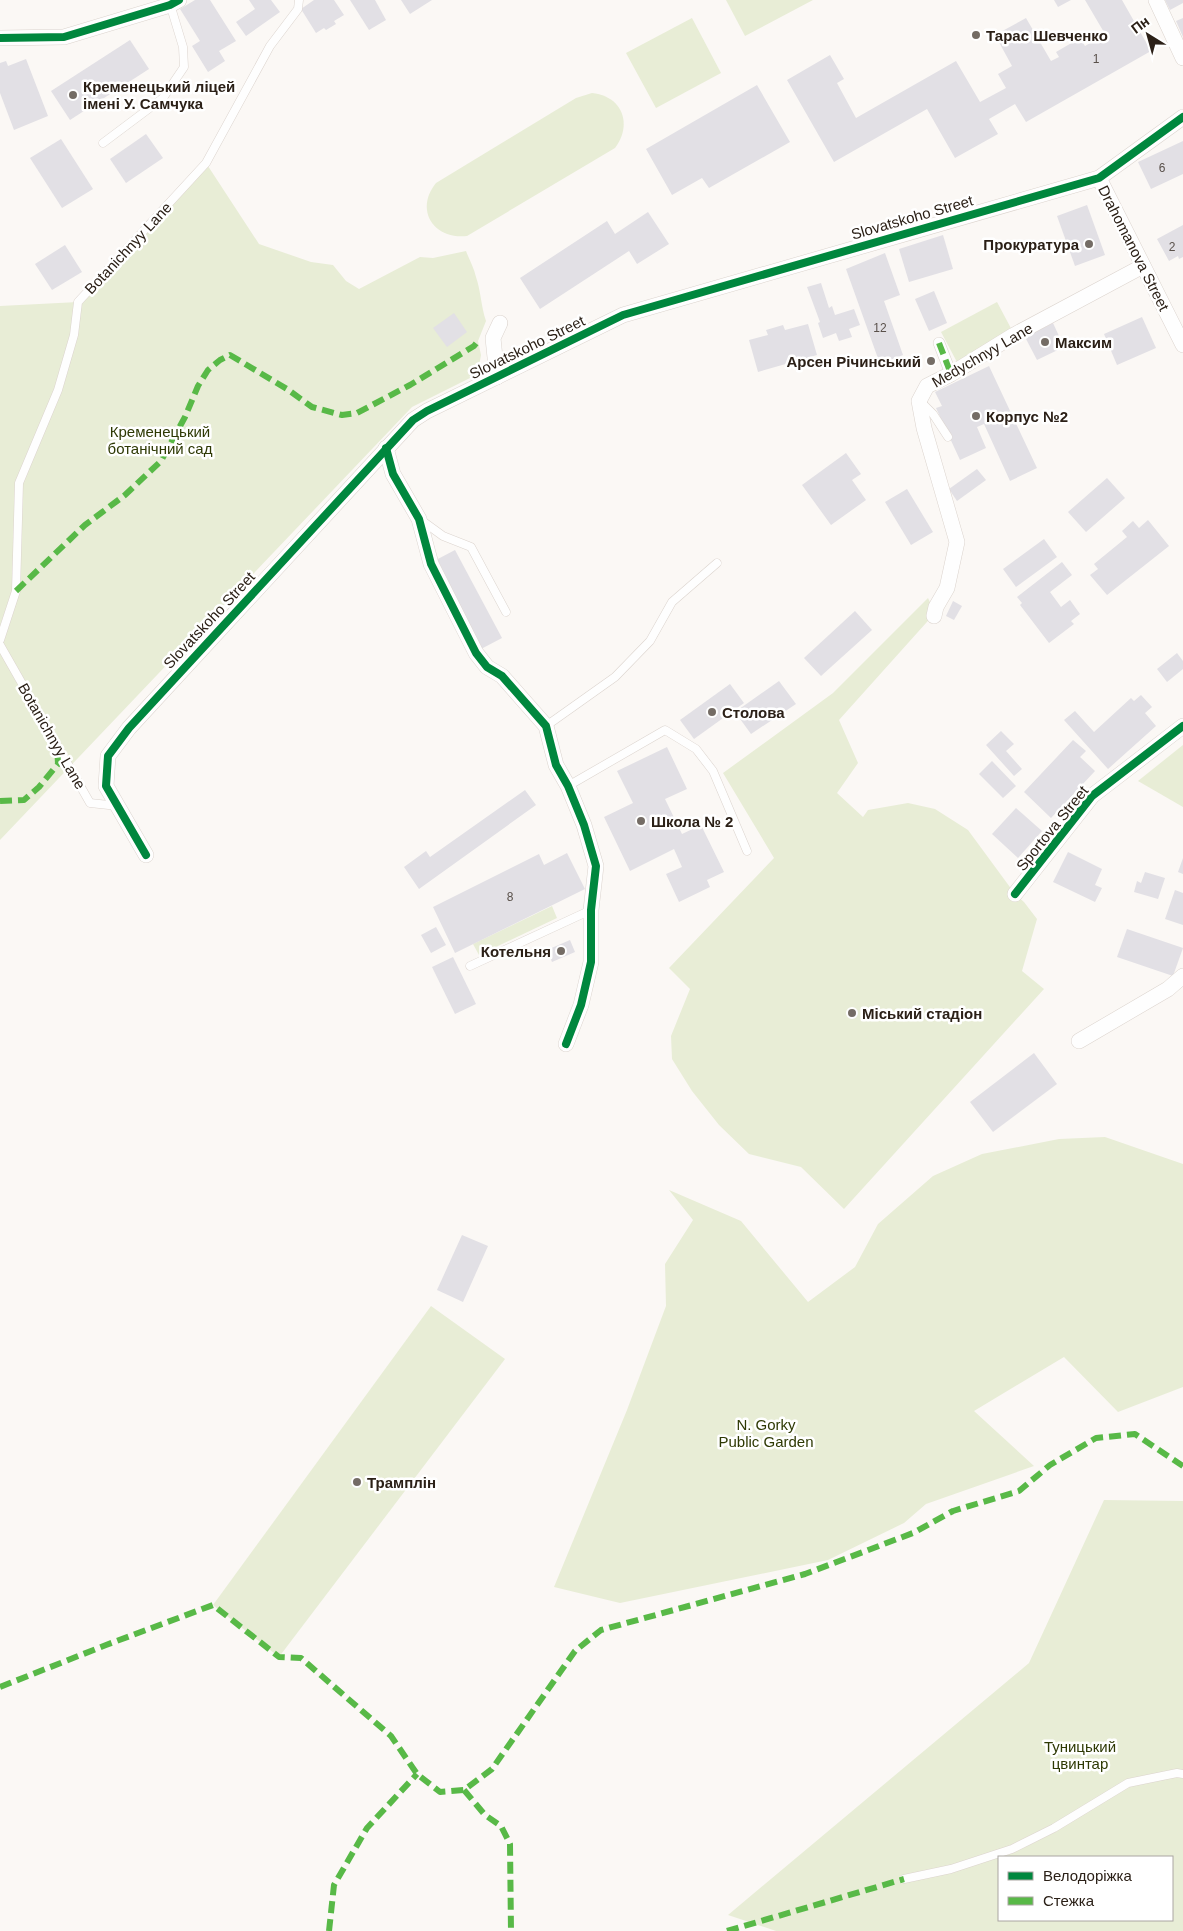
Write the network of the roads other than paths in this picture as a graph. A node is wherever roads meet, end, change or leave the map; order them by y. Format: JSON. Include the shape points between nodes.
{"nodes":[{"id":1,"x":298,"y":0,"type":"edge"},
{"id":2,"x":1156,"y":0,"type":"edge"},
{"id":3,"x":173,"y":2,"type":"edge"},
{"id":4,"x":0,"y":38,"type":"edge"},
{"id":5,"x":1183,"y":58,"type":"edge"},
{"id":6,"x":1183,"y":118,"type":"edge"},
{"id":7,"x":103,"y":143,"type":"dead end"},
{"id":8,"x":1099,"y":178,"type":"junction"},
{"id":9,"x":1143,"y":266,"type":"junction"},
{"id":10,"x":500,"y":324,"type":"dead end"},
{"id":11,"x":939,"y":343,"type":"dead end"},
{"id":12,"x":1183,"y":345,"type":"edge"},
{"id":13,"x":951,"y":374,"type":"junction"},
{"id":14,"x":497,"y":377,"type":"junction"},
{"id":15,"x":919,"y":401,"type":"junction"},
{"id":16,"x":948,"y":437,"type":"dead end"},
{"id":17,"x":386,"y":448,"type":"junction"},
{"id":18,"x":419,"y":518,"type":"junction"},
{"id":19,"x":717,"y":563,"type":"dead end"},
{"id":20,"x":506,"y":612,"type":"dead end"},
{"id":21,"x":934,"y":616,"type":"dead end"},
{"id":22,"x":0,"y":640,"type":"edge"},
{"id":23,"x":0,"y":645,"type":"edge"},
{"id":24,"x":546,"y":726,"type":"junction"},
{"id":25,"x":1183,"y":726,"type":"edge"},
{"id":26,"x":568,"y":786,"type":"junction"},
{"id":27,"x":118,"y":806,"type":"junction"},
{"id":28,"x":747,"y":851,"type":"dead end"},
{"id":29,"x":146,"y":855,"type":"dead end"},
{"id":30,"x":1015,"y":894,"type":"dead end"},
{"id":31,"x":591,"y":910,"type":"junction"},
{"id":32,"x":470,"y":966,"type":"dead end"},
{"id":33,"x":1183,"y":976,"type":"edge"},
{"id":34,"x":1079,"y":1041,"type":"dead end"},
{"id":35,"x":566,"y":1044,"type":"dead end"},
{"id":36,"x":1183,"y":1774,"type":"edge"},
{"id":37,"x":904,"y":1879,"type":"dead end"}],
"edges":[{"from":1,"to":22,"type":"lane","name":"Botanichnyy Lane","via":[[298,9],[270,46],[206,164],[78,302],[74,335],[58,390],[19,483],[16,591]]},
{"from":2,"to":5,"type":"street"},
{"from":3,"to":4,"type":"street","via":[[64,37]]},
{"from":3,"to":7,"type":"lane","via":[[184,67],[164,98]]},
{"from":6,"to":8,"type":"street","name":"Slovatskoho Street"},
{"from":8,"to":9,"type":"street","name":"Drahomanova Street"},
{"from":8,"to":14,"type":"street","name":"Slovatskoho Street","via":[[623,315]]},
{"from":9,"to":12,"type":"street","name":"Drahomanova Street"},
{"from":9,"to":13,"type":"street","name":"Medychnyy Lane","via":[[1014,335]]},
{"from":10,"to":14,"type":"street","via":[[493,338]]},
{"from":11,"to":13,"type":"street"},
{"from":13,"to":15,"type":"street","name":"Medychnyy Lane","via":[[927,386]]},
{"from":14,"to":17,"type":"street","name":"Slovatskoho Street","via":[[427,411],[413,420]]},
{"from":15,"to":16,"type":"lane","via":[[933,414]]},
{"from":15,"to":21,"type":"street","name":"Medychnyy Lane","via":[[956,542],[947,588]]},
{"from":17,"to":18,"type":"street","via":[[393,474]]},
{"from":17,"to":27,"type":"street","name":"Slovatskoho Street","via":[[129,728],[108,756],[106,786]]},
{"from":18,"to":20,"type":"lane","via":[[443,536],[471,546]]},
{"from":18,"to":24,"type":"street","via":[[431,564],[476,653],[487,667],[502,676]]},
{"from":19,"to":24,"type":"lane","via":[[672,602],[650,641],[614,677]]},
{"from":23,"to":27,"type":"lane","name":"Botanichnyy Lane","via":[[90,803]]},
{"from":24,"to":26,"type":"street","via":[[556,766]]},
{"from":25,"to":30,"type":"street","name":"Sportova Street","via":[[1092,796]]},
{"from":26,"to":28,"type":"lane","via":[[664,730],[696,749],[713,771]]},
{"from":26,"to":31,"type":"street","via":[[596,866]]},
{"from":27,"to":29,"type":"street","name":"Slovatskoho Street"},
{"from":31,"to":32,"type":"lane"},
{"from":31,"to":35,"type":"street","via":[[590,962],[581,1005]]},
{"from":33,"to":34,"type":"street","via":[[1168,989]]},
{"from":36,"to":37,"type":"lane","via":[[1128,1783],[1054,1828],[1012,1849],[951,1869]]}]}
